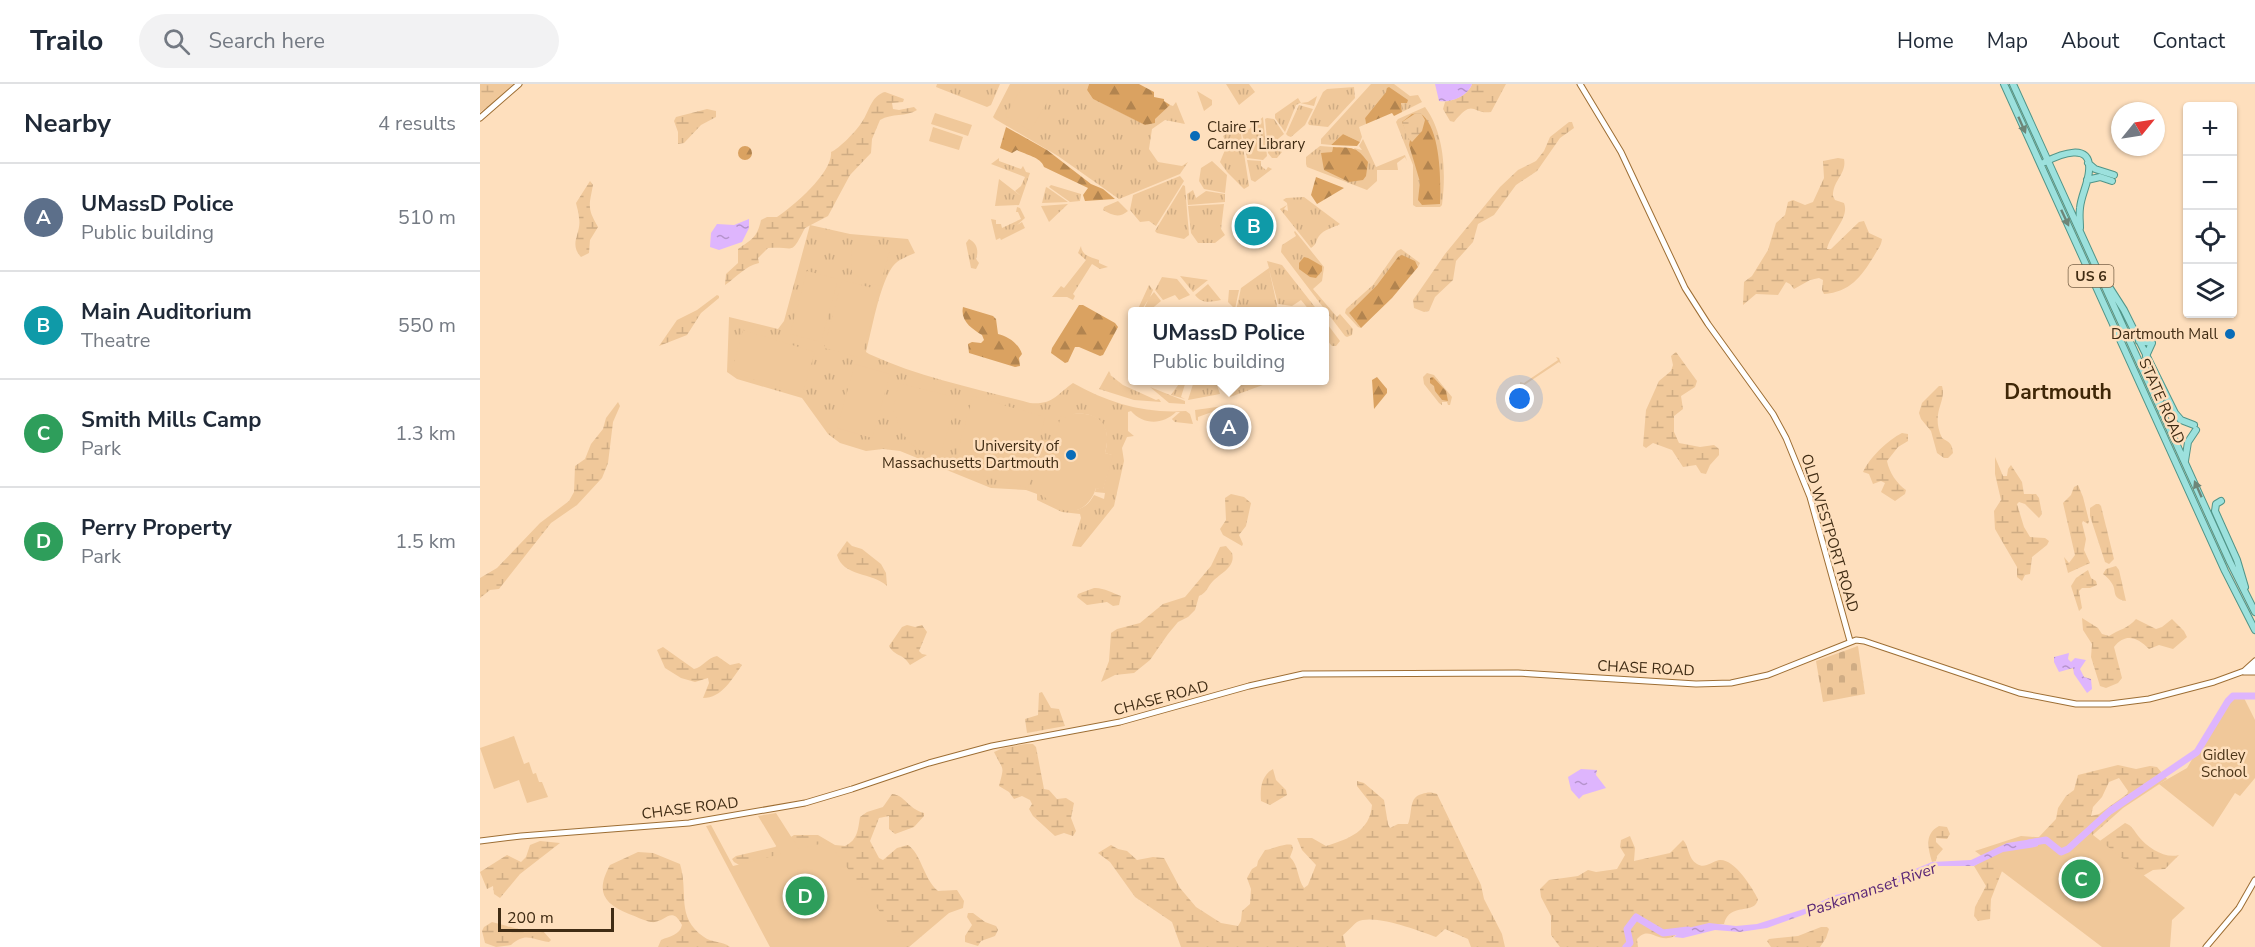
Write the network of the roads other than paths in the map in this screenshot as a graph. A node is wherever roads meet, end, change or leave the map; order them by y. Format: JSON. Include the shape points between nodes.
{"nodes":[{"id":1,"x":519,"y":84,"type":"edge"},
{"id":2,"x":1580,"y":84,"type":"edge"},
{"id":3,"x":2004,"y":84,"type":"edge"},
{"id":4,"x":2013,"y":84,"type":"edge"},
{"id":5,"x":480,"y":118,"type":"edge"},
{"id":6,"x":2048,"y":160,"type":"junction"},
{"id":7,"x":2088,"y":162,"type":"junction"},
{"id":8,"x":2041,"y":165,"type":"junction"},
{"id":9,"x":2087,"y":180,"type":"junction"},
{"id":10,"x":2081,"y":234,"type":"junction"},
{"id":11,"x":2097,"y":270,"type":"junction"},
{"id":12,"x":2139,"y":341,"type":"junction"},
{"id":13,"x":2146,"y":356,"type":"junction"},
{"id":14,"x":2154,"y":371,"type":"junction"},
{"id":15,"x":2163,"y":412,"type":"junction"},
{"id":16,"x":2185,"y":462,"type":"junction"},
{"id":17,"x":2221,"y":501,"type":"dead end"},
{"id":18,"x":2249,"y":600,"type":"junction"},
{"id":19,"x":2255,"y":612,"type":"edge"},
{"id":20,"x":2255,"y":630,"type":"edge"},
{"id":21,"x":1850,"y":641,"type":"junction"},
{"id":22,"x":2255,"y":661,"type":"edge"},
{"id":23,"x":2255,"y":667,"type":"edge"},
{"id":24,"x":2243,"y":672,"type":"junction"},
{"id":25,"x":2255,"y":672,"type":"edge"},
{"id":26,"x":480,"y":841,"type":"edge"},
{"id":27,"x":2255,"y":880,"type":"edge"},
{"id":28,"x":2206,"y":947,"type":"edge"}],
"edges":[{"from":1,"to":5,"type":"street"},
{"from":2,"to":21,"type":"street","name":"OLD WESTPORT ROAD","via":[[1620,152],[1685,288],[1786,438],[1810,497]]},
{"from":3,"to":8,"type":"main road","name":"STATE ROAD","number":"US 6","one_way":true},
{"from":4,"to":6,"type":"main road","name":"STATE ROAD","number":"US 6"},
{"from":6,"to":7,"type":"main road","via":[[2071,152],[2081,154]]},
{"from":6,"to":8,"type":"main road"},
{"from":6,"to":10,"type":"main road","name":"STATE ROAD","number":"US 6"},
{"from":7,"to":9,"type":"main road"},
{"from":7,"to":9,"type":"main road","via":[[2113,178]]},
{"from":8,"to":20,"type":"main road","name":"STATE ROAD","number":"US 6","one_way":true},
{"from":9,"to":10,"type":"main road","via":[[2080,207]]},
{"from":10,"to":11,"type":"main road","name":"STATE ROAD","number":"US 6"},
{"from":11,"to":12,"type":"main road"},
{"from":11,"to":15,"type":"main road","name":"STATE ROAD","number":"US 6"},
{"from":12,"to":13,"type":"main road"},
{"from":12,"to":13,"type":"main road","via":[[2152,343]]},
{"from":13,"to":14,"type":"main road"},
{"from":14,"to":15,"type":"main road"},
{"from":14,"to":16,"type":"main road","via":[[2176,416],[2195,427]]},
{"from":15,"to":16,"type":"main road","name":"STATE ROAD","number":"US 6"},
{"from":18,"to":16,"type":"main road","name":"STATE ROAD","number":"US 6","one_way":true},
{"from":17,"to":18,"type":"main road","via":[[2215,511]]},
{"from":18,"to":19,"type":"main road","name":"STATE ROAD","number":"US 6"},
{"from":21,"to":24,"type":"street","via":[[1864,641],[2019,693],[2076,704],[2149,699]]},
{"from":21,"to":26,"type":"street","name":"CHASE ROAD","via":[[1768,675],[1722,684],[1518,673],[1303,674],[1120,722],[992,746],[805,803],[689,823]]},
{"from":22,"to":24,"type":"street"},
{"from":23,"to":24,"type":"street"},
{"from":24,"to":25,"type":"street"},
{"from":27,"to":28,"type":"street","via":[[2239,908]]}]}
